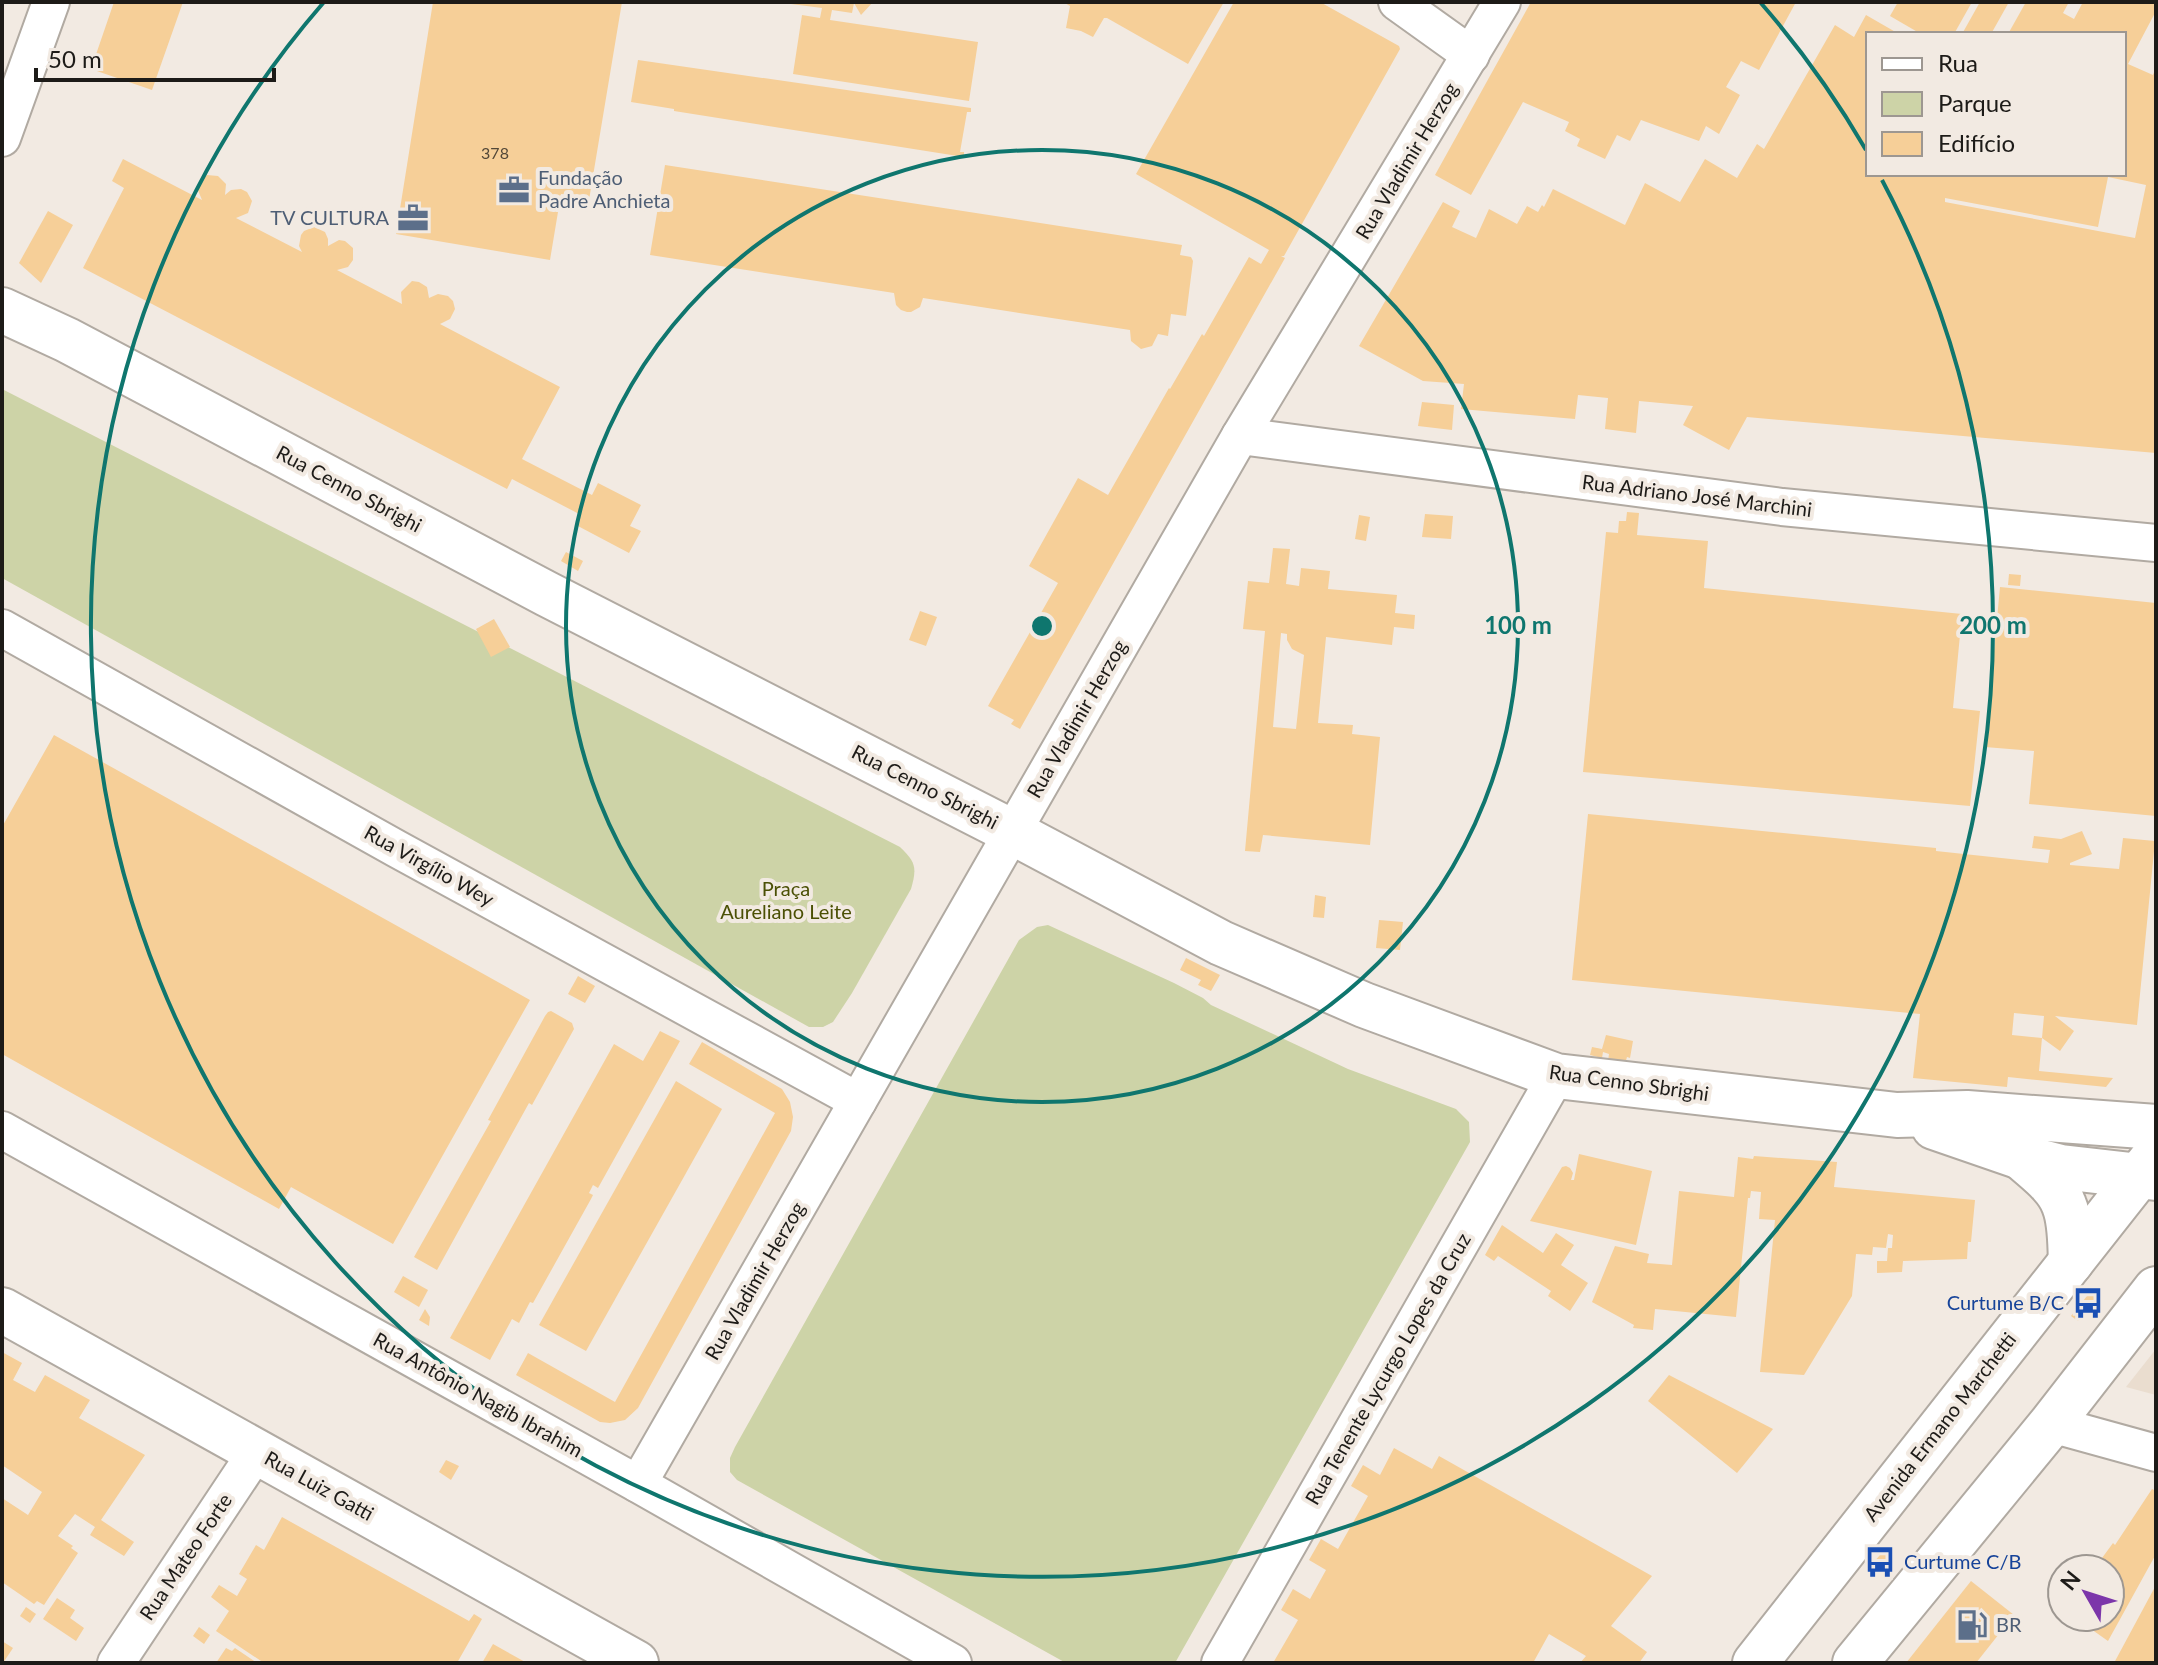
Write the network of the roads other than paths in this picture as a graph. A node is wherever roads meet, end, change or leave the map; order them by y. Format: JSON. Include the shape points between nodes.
{"nodes":[{"id":1,"x":51,"y":2,"type":"edge"},
{"id":2,"x":1397,"y":2,"type":"edge"},
{"id":3,"x":1502,"y":2,"type":"edge"},
{"id":4,"x":1471,"y":55,"type":"junction"},
{"id":5,"x":2,"y":138,"type":"edge"},
{"id":6,"x":2,"y":310,"type":"edge"},
{"id":7,"x":1240,"y":436,"type":"junction"},
{"id":8,"x":2156,"y":543,"type":"edge"},
{"id":9,"x":2,"y":628,"type":"edge"},
{"id":10,"x":1012,"y":832,"type":"junction"},
{"id":11,"x":1556,"y":1076,"type":"junction"},
{"id":12,"x":858,"y":1101,"type":"junction"},
{"id":13,"x":1897,"y":1115,"type":"junction"},
{"id":14,"x":2156,"y":1127,"type":"edge"},
{"id":15,"x":2,"y":1130,"type":"edge"},
{"id":16,"x":2021,"y":1157,"type":"junction"},
{"id":17,"x":2150,"y":1169,"type":"edge"},
{"id":18,"x":2071,"y":1262,"type":"junction"},
{"id":19,"x":2156,"y":1289,"type":"edge"},
{"id":20,"x":2,"y":1310,"type":"edge"},
{"id":21,"x":2051,"y":1424,"type":"junction"},
{"id":22,"x":257,"y":1451,"type":"junction"},
{"id":23,"x":2156,"y":1453,"type":"edge"},
{"id":24,"x":638,"y":1484,"type":"junction"},
{"id":25,"x":116,"y":1663,"type":"edge"},
{"id":26,"x":636,"y":1663,"type":"edge"},
{"id":27,"x":953,"y":1663,"type":"edge"},
{"id":28,"x":1220,"y":1663,"type":"edge"},
{"id":29,"x":1755,"y":1663,"type":"edge"},
{"id":30,"x":1855,"y":1663,"type":"edge"}],
"edges":[{"from":1,"to":5,"type":"street"},
{"from":2,"to":4,"type":"street"},
{"from":3,"to":4,"type":"street","name":"Rua Vladimir Herzog"},
{"from":4,"to":7,"type":"street","name":"Rua Vladimir Herzog"},
{"from":6,"to":10,"type":"street","name":"Rua Cenno Sbrighi"},
{"from":7,"to":8,"type":"street","name":"Rua Adriano José Marchini","via":[[1767,505]]},
{"from":7,"to":10,"type":"street","name":"Rua Vladimir Herzog"},
{"from":9,"to":12,"type":"street","name":"Rua Virgílio Wey"},
{"from":10,"to":11,"type":"street","name":"Rua Cenno Sbrighi","via":[[1221,943],[1364,1005]]},
{"from":10,"to":12,"type":"street","name":"Rua Vladimir Herzog"},
{"from":11,"to":13,"type":"street","name":"Rua Cenno Sbrighi"},
{"from":11,"to":28,"type":"street","name":"Rua Tenente Lycurgo Lopes da Cruz"},
{"from":12,"to":24,"type":"street","name":"Rua Vladimir Herzog"},
{"from":13,"to":14,"type":"street","name":"Rua Cenno Sbrighi","via":[[1967,1113]]},
{"from":13,"to":16,"type":"street","name":"Rua Cenno Sbrighi"},
{"from":15,"to":24,"type":"street","name":"Rua Antônio Nagib Ibrahim"},
{"from":16,"to":17,"type":"street","name":"Rua Cenno Sbrighi","via":[[2091,1171]]},
{"from":16,"to":18,"type":"street","via":[[2065,1205]]},
{"from":17,"to":18,"type":"street","name":"Avenida Ermano Marchetti"},
{"from":18,"to":29,"type":"street","name":"Avenida Ermano Marchetti"},
{"from":19,"to":21,"type":"street"},
{"from":20,"to":22,"type":"street","name":"Rua Luiz Gatti"},
{"from":21,"to":23,"type":"street"},
{"from":21,"to":30,"type":"street"},
{"from":22,"to":25,"type":"street","name":"Rua Mateo Forte"},
{"from":22,"to":26,"type":"street","name":"Rua Luiz Gatti"},
{"from":24,"to":27,"type":"street","name":"Rua Antônio Nagib Ibrahim"}]}
